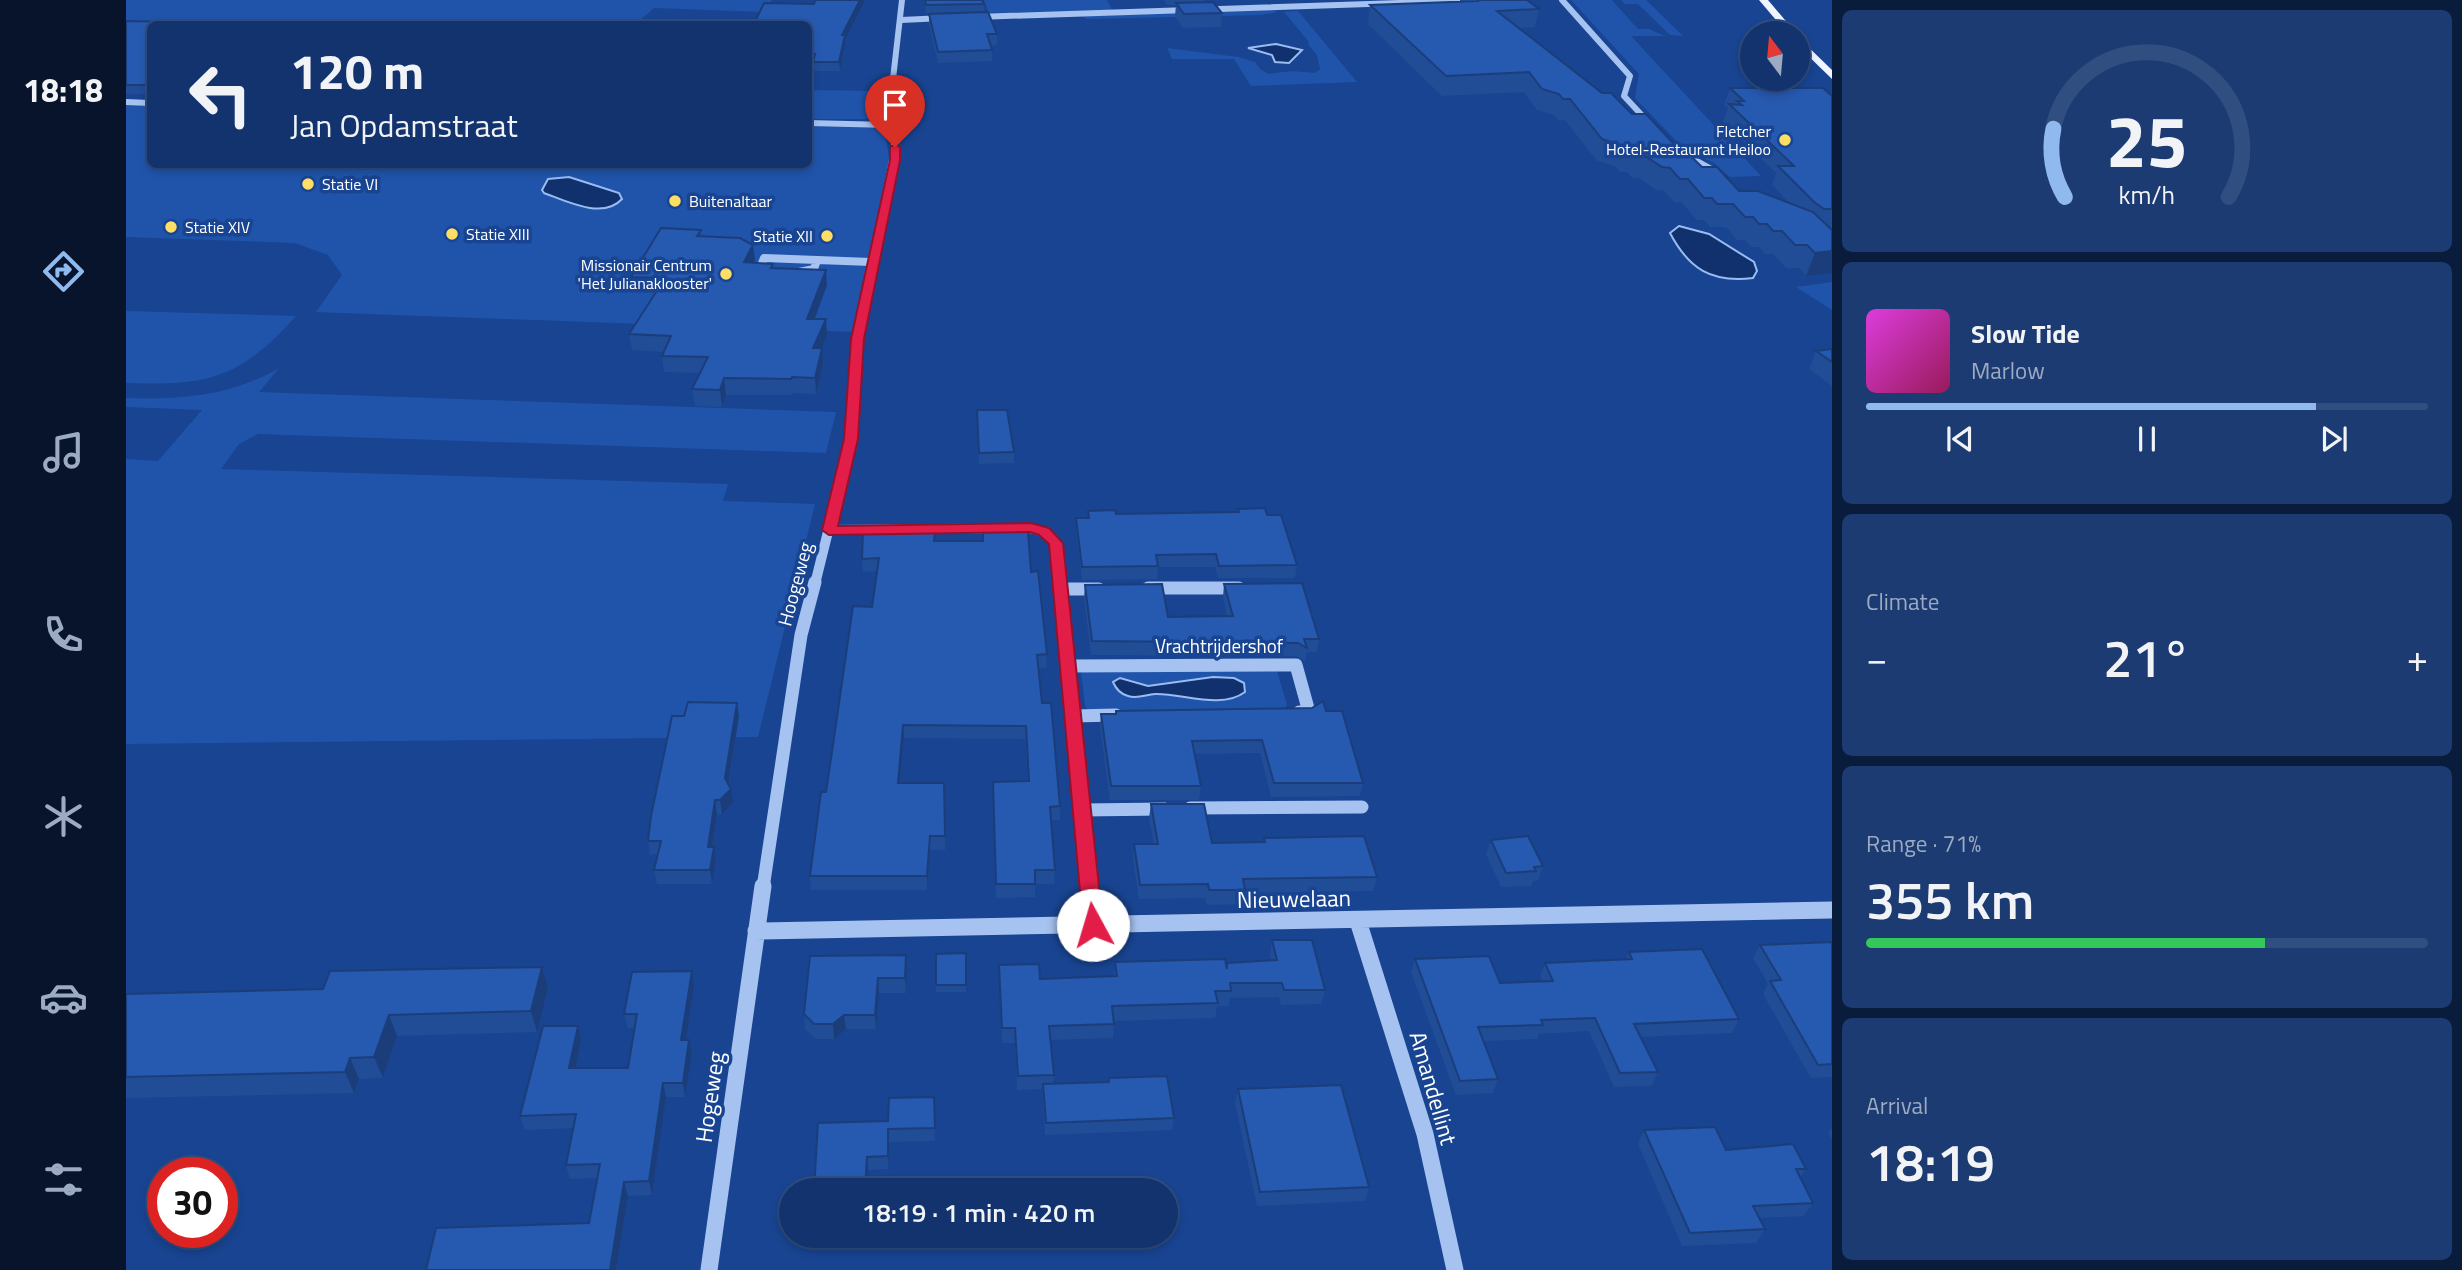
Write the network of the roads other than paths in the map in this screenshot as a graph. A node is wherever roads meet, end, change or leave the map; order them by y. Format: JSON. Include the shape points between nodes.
{"nodes":[{"id":1,"x":902,"y":0,"type":"edge"},
{"id":2,"x":1490,"y":0,"type":"edge"},
{"id":3,"x":1562,"y":0,"type":"edge"},
{"id":4,"x":1763,"y":0,"type":"edge"},
{"id":5,"x":955,"y":18,"type":"edge"},
{"id":6,"x":969,"y":18,"type":"edge"},
{"id":7,"x":901,"y":20,"type":"junction"},
{"id":8,"x":1781,"y":21,"type":"edge"},
{"id":9,"x":1810,"y":49,"type":"edge"},
{"id":10,"x":1810,"y":53,"type":"edge"},
{"id":11,"x":1832,"y":67,"type":"edge"},
{"id":12,"x":1832,"y":76,"type":"edge"},
{"id":13,"x":126,"y":102,"type":"edge"},
{"id":14,"x":147,"y":103,"type":"edge"},
{"id":15,"x":812,"y":123,"type":"edge"},
{"id":16,"x":889,"y":125,"type":"junction"},
{"id":17,"x":1656,"y":131,"type":"edge"},
{"id":18,"x":1672,"y":148,"type":"edge"},
{"id":19,"x":1730,"y":184,"type":"edge"},
{"id":20,"x":817,"y":260,"type":"junction"},
{"id":21,"x":872,"y":262,"type":"junction"},
{"id":22,"x":829,"y":530,"type":"junction"},
{"id":23,"x":1140,"y":588,"type":"edge"},
{"id":24,"x":1246,"y":588,"type":"edge"},
{"id":25,"x":1060,"y":589,"type":"junction"},
{"id":26,"x":1114,"y":589,"type":"edge"},
{"id":27,"x":1068,"y":666,"type":"junction"},
{"id":28,"x":1281,"y":712,"type":"edge"},
{"id":29,"x":1128,"y":715,"type":"edge"},
{"id":30,"x":1073,"y":716,"type":"junction"},
{"id":31,"x":1362,"y":807,"type":"dead end"},
{"id":32,"x":1082,"y":810,"type":"junction"},
{"id":33,"x":1832,"y":909,"type":"edge"},
{"id":34,"x":1358,"y":921,"type":"junction"},
{"id":35,"x":1093,"y":925,"type":"junction"},
{"id":36,"x":756,"y":930,"type":"junction"},
{"id":37,"x":709,"y":1270,"type":"edge"},
{"id":38,"x":1455,"y":1270,"type":"edge"}],
"edges":[{"from":1,"to":7,"type":"street","name":"Hoogeweg"},
{"from":2,"to":6,"type":"street"},
{"from":3,"to":17,"type":"street","via":[[1630,76],[1624,96]]},
{"from":4,"to":8,"type":"main road"},
{"from":5,"to":7,"type":"street"},
{"from":7,"to":16,"type":"street","name":"Hoogeweg"},
{"from":9,"to":11,"type":"main road"},
{"from":10,"to":12,"type":"main road"},
{"from":13,"to":14,"type":"street"},
{"from":15,"to":16,"type":"street"},
{"from":16,"to":21,"type":"street","name":"Hoogeweg","via":[[895,160]]},
{"from":18,"to":19,"type":"street"},
{"from":20,"to":20,"type":"lane","via":[[764,258],[759,271],[810,271]]},
{"from":20,"to":21,"type":"lane"},
{"from":21,"to":22,"type":"street","name":"Hoogeweg","via":[[858,339],[851,439]]},
{"from":22,"to":25,"type":"street","via":[[1044,531],[1056,543]]},
{"from":22,"to":36,"type":"street","name":"Hoogeweg","via":[[801,635]]},
{"from":23,"to":24,"type":"street"},
{"from":25,"to":26,"type":"street"},
{"from":25,"to":27,"type":"street"},
{"from":27,"to":28,"type":"street","name":"Vrachtrijdershof","via":[[1296,665],[1309,712]]},
{"from":27,"to":30,"type":"street"},
{"from":29,"to":30,"type":"street"},
{"from":30,"to":32,"type":"street"},
{"from":31,"to":32,"type":"street"},
{"from":32,"to":35,"type":"street"},
{"from":33,"to":34,"type":"street","name":"Nieuwelaan"},
{"from":34,"to":35,"type":"street","name":"Nieuwelaan"},
{"from":34,"to":38,"type":"street","name":"Amandellint","via":[[1425,1134]]},
{"from":35,"to":36,"type":"street","name":"Nieuwelaan"},
{"from":36,"to":37,"type":"street","name":"Hogeweg"}]}
